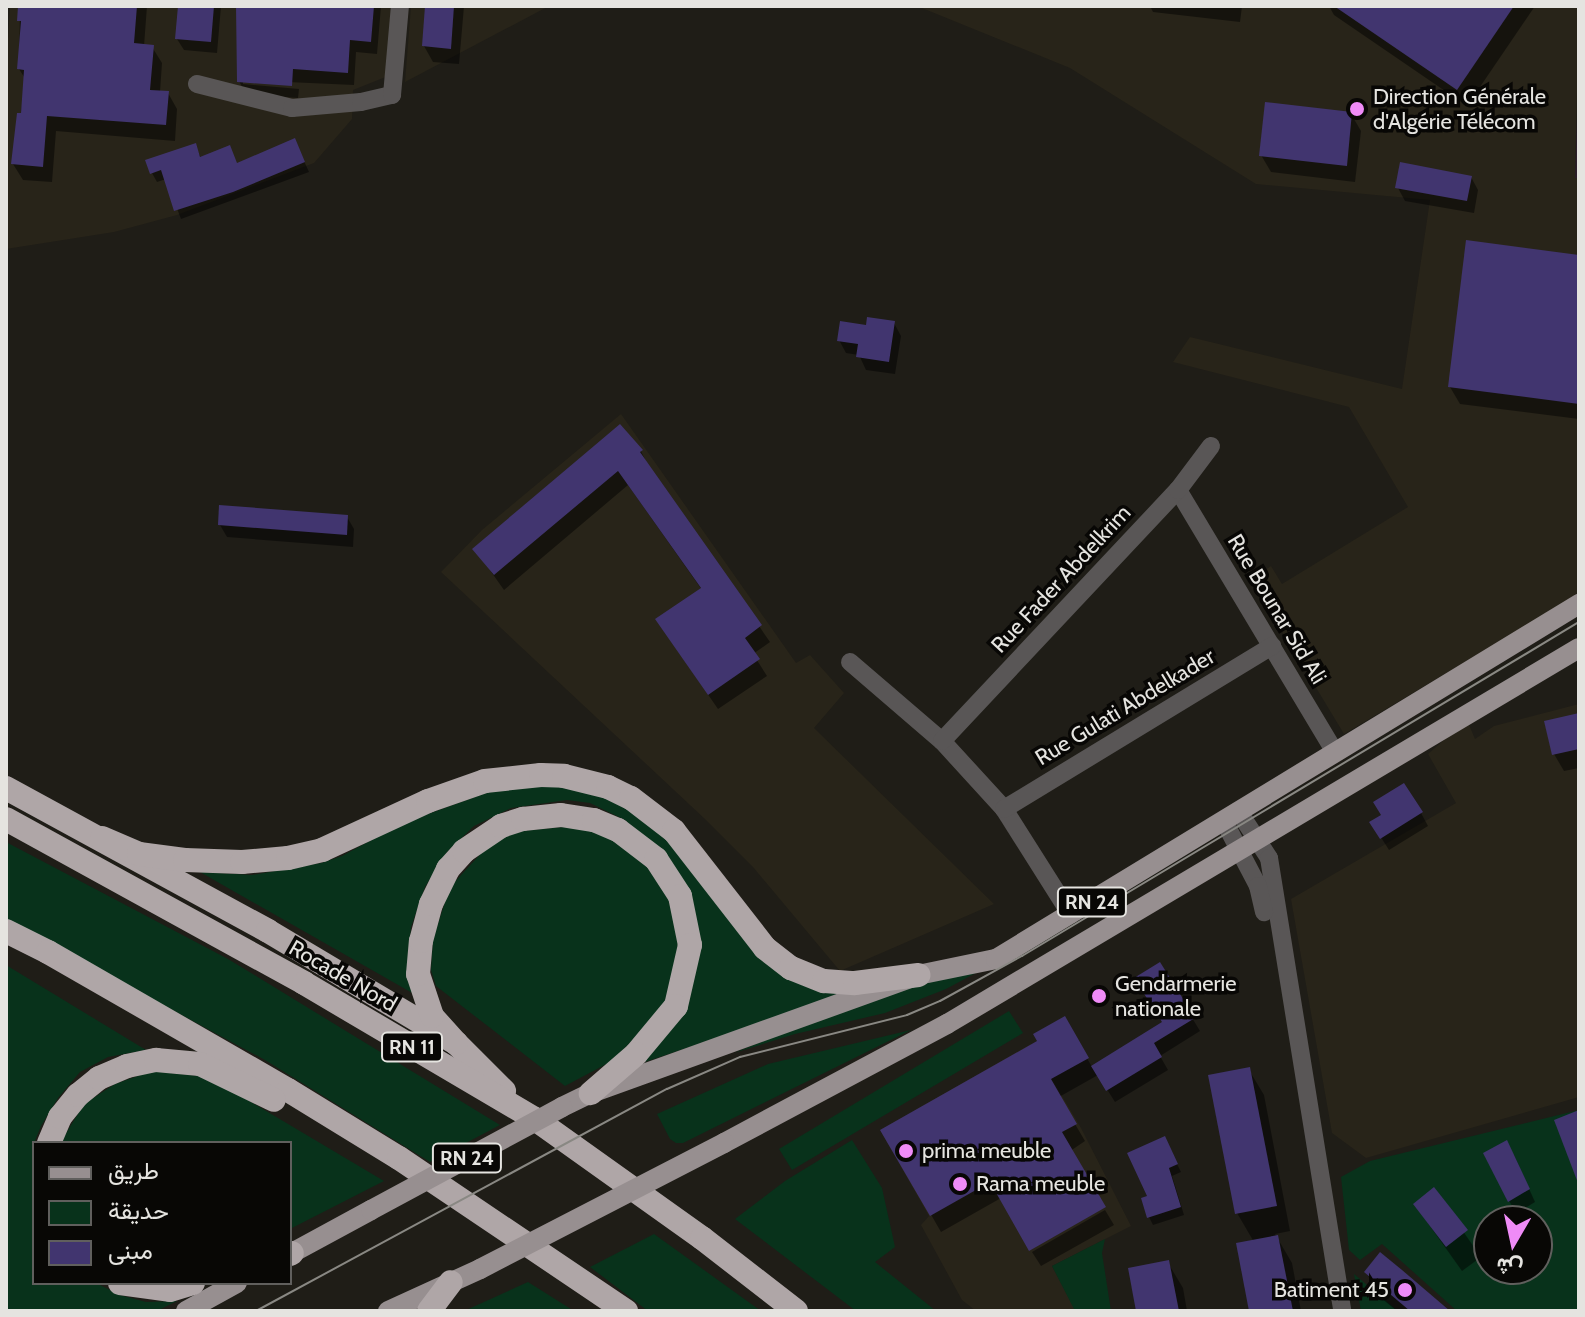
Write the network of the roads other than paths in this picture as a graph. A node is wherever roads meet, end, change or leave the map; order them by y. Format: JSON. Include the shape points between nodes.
{"nodes":[{"id":1,"x":400,"y":6,"type":"edge"},
{"id":2,"x":197,"y":84,"type":"dead end"},
{"id":3,"x":1211,"y":446,"type":"dead end"},
{"id":4,"x":1178,"y":490,"type":"junction"},
{"id":5,"x":1579,"y":604,"type":"edge"},
{"id":6,"x":1272,"y":646,"type":"junction"},
{"id":7,"x":1579,"y":648,"type":"edge"},
{"id":8,"x":850,"y":662,"type":"dead end"},
{"id":9,"x":942,"y":741,"type":"junction"},
{"id":10,"x":1335,"y":752,"type":"junction"},
{"id":11,"x":6,"y":788,"type":"edge"},
{"id":12,"x":1004,"y":809,"type":"junction"},
{"id":13,"x":1231,"y":816,"type":"junction"},
{"id":14,"x":6,"y":819,"type":"edge"},
{"id":15,"x":102,"y":838,"type":"junction"},
{"id":16,"x":1250,"y":846,"type":"junction"},
{"id":17,"x":1071,"y":915,"type":"junction"},
{"id":18,"x":6,"y":931,"type":"edge"},
{"id":19,"x":918,"y":975,"type":"junction"},
{"id":20,"x":456,"y":1043,"type":"junction"},
{"id":21,"x":591,"y":1093,"type":"junction"},
{"id":22,"x":528,"y":1115,"type":"junction"},
{"id":23,"x":50,"y":1141,"type":"edge"},
{"id":24,"x":399,"y":1158,"type":"junction"},
{"id":25,"x":1319,"y":1205,"type":"junction"},
{"id":26,"x":292,"y":1253,"type":"edge"},
{"id":27,"x":451,"y":1282,"type":"junction"},
{"id":28,"x":134,"y":1285,"type":"edge"},
{"id":29,"x":186,"y":1285,"type":"edge"},
{"id":30,"x":233,"y":1285,"type":"edge"},
{"id":31,"x":186,"y":1311,"type":"edge"},
{"id":32,"x":388,"y":1311,"type":"edge"},
{"id":33,"x":429,"y":1311,"type":"edge"},
{"id":34,"x":623,"y":1311,"type":"edge"},
{"id":35,"x":796,"y":1311,"type":"edge"},
{"id":36,"x":1331,"y":1311,"type":"edge"},
{"id":37,"x":1342,"y":1311,"type":"edge"}],
"edges":[{"from":1,"to":2,"type":"street","via":[[392,95],[292,108]]},
{"from":3,"to":4,"type":"street","name":"Rue Fader Abdelkrim"},
{"from":4,"to":6,"type":"street","name":"Rue Bounar Sid Ali"},
{"from":4,"to":9,"type":"street","name":"Rue Fader Abdelkrim"},
{"from":5,"to":10,"type":"main road","number":"RN 24"},
{"from":6,"to":10,"type":"street","name":"Rue Bounar Sid Ali"},
{"from":6,"to":12,"type":"street","name":"Rue Gulati Abdelkader"},
{"from":7,"to":16,"type":"main road","number":"RN 24"},
{"from":8,"to":9,"type":"street"},
{"from":9,"to":12,"type":"street"},
{"from":10,"to":13,"type":"main road","number":"RN 24"},
{"from":11,"to":15,"type":"highway"},
{"from":12,"to":17,"type":"street"},
{"from":13,"to":16,"type":"street"},
{"from":13,"to":17,"type":"main road","number":"RN 24"},
{"from":14,"to":22,"type":"highway","name":"Rocade Nord","number":"RN 11","via":[[304,983]]},
{"from":15,"to":19,"type":"highway","via":[[139,854],[185,860],[288,858],[322,850],[485,781],[564,776],[631,798],[674,831],[765,948],[791,968],[824,981],[855,983]]},
{"from":15,"to":20,"type":"highway"},
{"from":16,"to":25,"type":"street"},
{"from":16,"to":27,"type":"main road","number":"RN 24","bridge":true,"via":[[947,1024]]},
{"from":17,"to":19,"type":"main road","number":"RN 24","via":[[996,959]]},
{"from":18,"to":24,"type":"highway"},
{"from":19,"to":21,"type":"main road","number":"RN 24"},
{"from":20,"to":21,"type":"highway","via":[[432,1016],[418,974],[431,904],[448,869],[501,826],[561,815],[594,820],[618,830],[656,859],[680,896],[690,945],[676,1006],[636,1054]]},
{"from":20,"to":22,"type":"highway"},
{"from":21,"to":26,"type":"main road","number":"RN 24","bridge":true},
{"from":22,"to":35,"type":"highway","name":"Rocade Nord","number":"RN 11"},
{"from":23,"to":24,"type":"highway","via":[[60,1117],[99,1078],[156,1060],[200,1064]]},
{"from":24,"to":34,"type":"highway"},
{"from":25,"to":36,"type":"street"},
{"from":25,"to":37,"type":"street"},
{"from":27,"to":32,"type":"main road","number":"RN 24"},
{"from":27,"to":33,"type":"highway"},
{"from":28,"to":29,"type":"highway","via":[[170,1290]]},
{"from":30,"to":31,"type":"main road"}]}
